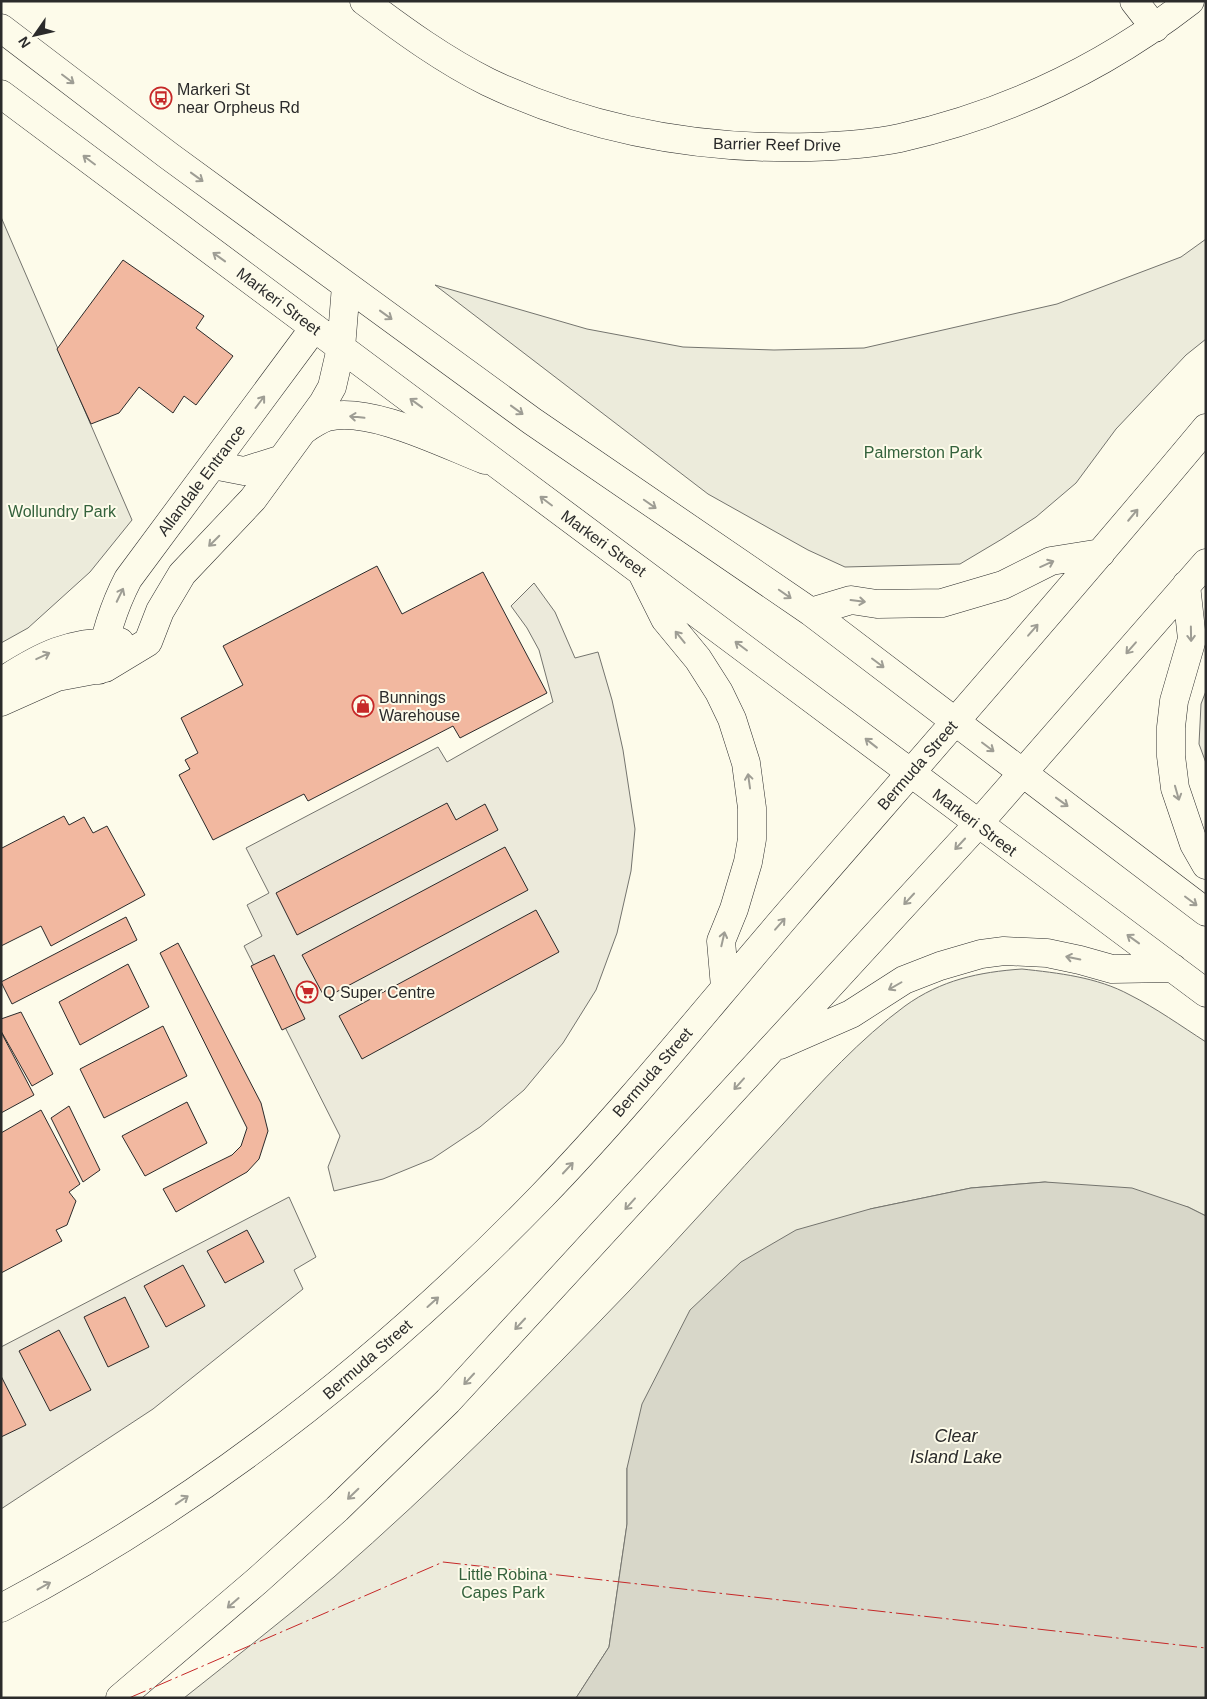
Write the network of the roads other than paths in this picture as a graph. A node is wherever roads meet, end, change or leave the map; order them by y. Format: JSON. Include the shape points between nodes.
{"nodes":[{"id":1,"x":364,"y":1,"type":"edge"},
{"id":2,"x":1134,"y":1,"type":"edge"},
{"id":3,"x":1190,"y":1,"type":"edge"},
{"id":4,"x":1,"y":28,"type":"edge"},
{"id":5,"x":1155,"y":28,"type":"junction"},
{"id":6,"x":1,"y":94,"type":"edge"},
{"id":7,"x":346,"y":286,"type":"junction"},
{"id":8,"x":314,"y":328,"type":"junction"},
{"id":9,"x":341,"y":348,"type":"junction"},
{"id":10,"x":1206,"y":428,"type":"edge"},
{"id":11,"x":304,"y":430,"type":"junction"},
{"id":12,"x":282,"y":459,"type":"junction"},
{"id":13,"x":213,"y":465,"type":"junction"},
{"id":14,"x":502,"y":467,"type":"junction"},
{"id":15,"x":1101,"y":553,"type":"junction"},
{"id":16,"x":1206,"y":563,"type":"edge"},
{"id":17,"x":642,"y":571,"type":"junction"},
{"id":18,"x":1186,"y":585,"type":"junction"},
{"id":19,"x":811,"y":612,"type":"junction"},
{"id":20,"x":104,"y":641,"type":"junction"},
{"id":21,"x":148,"y":642,"type":"junction"},
{"id":22,"x":99,"y":670,"type":"junction"},
{"id":23,"x":1,"y":682,"type":"edge"},
{"id":24,"x":1,"y":702,"type":"edge"},
{"id":25,"x":954,"y":721,"type":"junction"},
{"id":26,"x":910,"y":773,"type":"junction"},
{"id":27,"x":1022,"y":774,"type":"junction"},
{"id":28,"x":978,"y":824,"type":"junction"},
{"id":29,"x":1206,"y":865,"type":"edge"},
{"id":30,"x":1206,"y":912,"type":"edge"},
{"id":31,"x":1173,"y":968,"type":"junction"},
{"id":32,"x":725,"y":987,"type":"junction"},
{"id":33,"x":1206,"y":992,"type":"edge"},
{"id":34,"x":772,"y":1048,"type":"junction"},
{"id":35,"x":1,"y":1608,"type":"edge"},
{"id":36,"x":120,"y":1698,"type":"edge"}],
"edges":[{"from":1,"to":5,"type":"main road","name":"Barrier Reef Drive","via":[[432,50],[486,81],[536,103],[634,132],[736,146],[848,146],[900,138],[981,114],[1036,93],[1076,74]]},
{"from":2,"to":5,"type":"main road"},
{"from":3,"to":5,"type":"main road","name":"Barrier Reef Drive"},
{"from":4,"to":7,"type":"main road","one_way":true},
{"from":8,"to":6,"type":"main road","name":"Markeri Street","one_way":true},
{"from":7,"to":8,"type":"main road","name":"Allandale Entrance"},
{"from":7,"to":9,"type":"main road"},
{"from":7,"to":19,"type":"main road","one_way":true,"via":[[532,421]]},
{"from":8,"to":9,"type":"main road","name":"Markeri Street"},
{"from":13,"to":8,"type":"main road","name":"Allandale Entrance","one_way":true},
{"from":9,"to":11,"type":"main road","via":[[332,386]]},
{"from":14,"to":9,"type":"main road","name":"Markeri Street","one_way":true},
{"from":15,"to":10,"type":"main road","name":"Bermuda Street","one_way":true},
{"from":11,"to":12,"type":"main road"},
{"from":14,"to":11,"type":"main road","one_way":true,"via":[[396,425],[368,418],[328,417]]},
{"from":12,"to":13,"type":"main road","via":[[244,471]]},
{"from":12,"to":21,"type":"main road","one_way":true,"via":[[240,513],[182,574],[163,605]]},
{"from":20,"to":13,"type":"main road","name":"Allandale Entrance","one_way":true,"via":[[115,605],[128,579]]},
{"from":17,"to":14,"type":"main road","name":"Markeri Street","one_way":true},
{"from":19,"to":15,"type":"main road","one_way":true,"via":[[850,600],[886,604],[942,603],[1003,586],[1051,561]]},
{"from":25,"to":15,"type":"main road","name":"Bermuda Street","one_way":true},
{"from":16,"to":18,"type":"main road"},
{"from":26,"to":17,"type":"main road","name":"Markeri Street","one_way":true},
{"from":32,"to":17,"type":"main road","one_way":true,"via":[[721,941],[734,910],[752,839],[746,763],[732,719],[719,692],[665,618]]},
{"from":18,"to":27,"type":"main road","one_way":true},
{"from":18,"to":29,"type":"main road","one_way":true,"via":[[1192,639],[1174,701],[1171,756],[1175,788],[1194,844]]},
{"from":19,"to":25,"type":"main road","one_way":true},
{"from":20,"to":21,"type":"main road"},
{"from":20,"to":22,"type":"main road","name":"Allandale Entrance"},
{"from":23,"to":20,"type":"main road","one_way":true,"via":[[54,651]]},
{"from":21,"to":22,"type":"main road","via":[[120,661]]},
{"from":22,"to":24,"type":"main road","via":[[57,677]]},
{"from":25,"to":26,"type":"main road","name":"Bermuda Street"},
{"from":25,"to":27,"type":"main road","one_way":true},
{"from":26,"to":28,"type":"main road","name":"Markeri Street"},
{"from":32,"to":26,"type":"main road","name":"Bermuda Street","one_way":true},
{"from":27,"to":28,"type":"main road"},
{"from":27,"to":30,"type":"main road","one_way":true},
{"from":31,"to":28,"type":"main road","name":"Markeri Street","one_way":true},
{"from":28,"to":34,"type":"main road","one_way":true},
{"from":31,"to":33,"type":"main road","name":"Markeri Street"},
{"from":31,"to":34,"type":"main road","one_way":true,"via":[[1112,970],[1047,953],[981,954],[904,980],[851,1014]]},
{"from":35,"to":32,"type":"main road","name":"Bermuda Street","one_way":true,"via":[[111,1546],[191,1494],[292,1421],[384,1346],[490,1249],[544,1194],[655,1071]]},
{"from":34,"to":36,"type":"main road","one_way":true,"via":[[448,1401],[338,1509]]}]}
